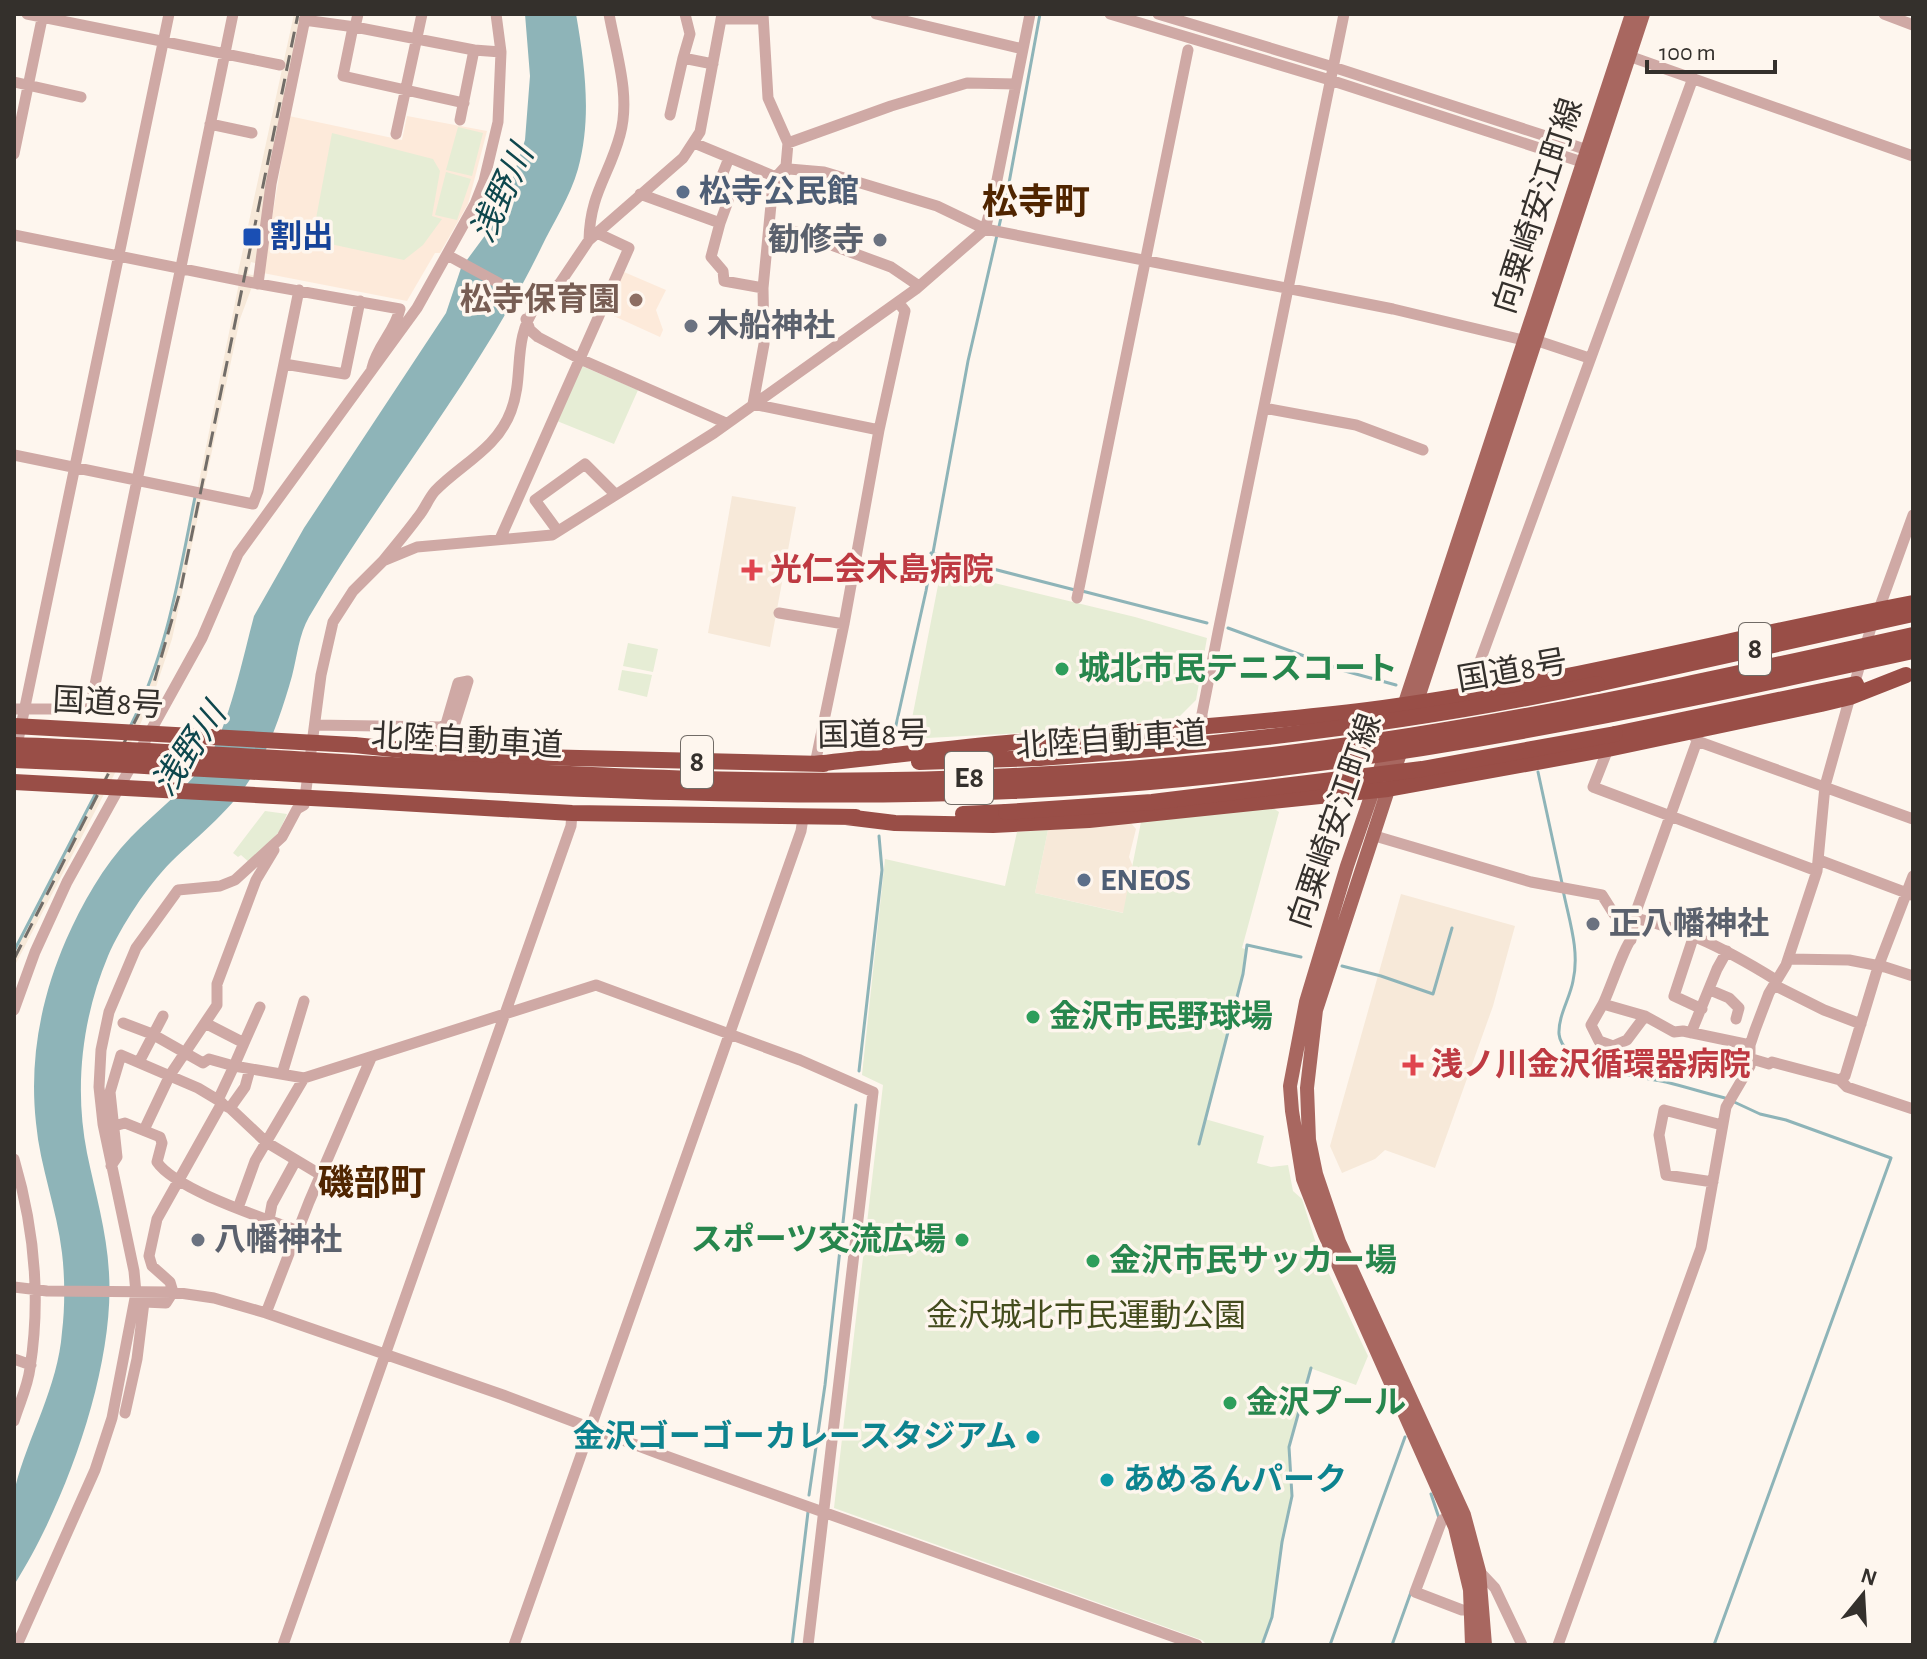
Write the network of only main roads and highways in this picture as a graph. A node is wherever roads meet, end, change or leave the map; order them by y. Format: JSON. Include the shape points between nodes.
{"nodes":[{"id":1,"x":1632,"y":14,"type":"edge"},
{"id":2,"x":1643,"y":14,"type":"edge"},
{"id":3,"x":1624,"y":54,"type":"junction"},
{"id":4,"x":1913,"y":603,"type":"edge"},
{"id":5,"x":1913,"y":614,"type":"edge"},
{"id":6,"x":1876,"y":617,"type":"junction"},
{"id":7,"x":1913,"y":628,"type":"edge"},
{"id":8,"x":1913,"y":635,"type":"edge"},
{"id":9,"x":1913,"y":651,"type":"edge"},
{"id":10,"x":1913,"y":659,"type":"edge"},
{"id":11,"x":1775,"y":666,"type":"junction"},
{"id":12,"x":1911,"y":677,"type":"edge"},
{"id":13,"x":1732,"y":691,"type":"junction"},
{"id":14,"x":1852,"y":691,"type":"junction"},
{"id":15,"x":1411,"y":703,"type":"junction"},
{"id":16,"x":14,"y":726,"type":"edge"},
{"id":17,"x":1611,"y":742,"type":"junction"},
{"id":18,"x":14,"y":745,"type":"edge"},
{"id":19,"x":14,"y":759,"type":"edge"},
{"id":20,"x":815,"y":764,"type":"junction"},
{"id":21,"x":14,"y":782,"type":"edge"},
{"id":22,"x":1388,"y":789,"type":"junction"},
{"id":23,"x":1371,"y":791,"type":"junction"},
{"id":24,"x":846,"y":817,"type":"junction"},
{"id":25,"x":1309,"y":1176,"type":"junction"},
{"id":26,"x":1472,"y":1645,"type":"edge"},
{"id":27,"x":1485,"y":1645,"type":"edge"}],
"edges":[{"from":1,"to":3,"type":"main road","name":"向粟崎安江町線"},
{"from":2,"to":3,"type":"main road","name":"向粟崎安江町線"},
{"from":3,"to":15,"type":"main road","name":"向粟崎安江町線"},
{"from":4,"to":6,"type":"highway"},
{"from":5,"to":6,"type":"highway","name":"国道8号","number":"8"},
{"from":6,"to":15,"type":"highway"},
{"from":6,"to":20,"type":"highway","name":"国道8号","number":"8","bridge":true,"via":[[1597,684],[1387,721],[1201,746],[1039,758]]},
{"from":7,"to":11,"type":"highway","bridge":true},
{"from":8,"to":11,"type":"highway","name":"北陸自動車道","number":"E8","bridge":true},
{"from":9,"to":13,"type":"highway","name":"北陸自動車道","number":"E8","bridge":true},
{"from":10,"to":13,"type":"highway","bridge":true},
{"from":11,"to":18,"type":"highway","name":"北陸自動車道","number":"E8","bridge":true,"via":[[1550,712],[1332,748],[1030,776],[848,781],[646,777]]},
{"from":12,"to":14,"type":"highway"},
{"from":13,"to":19,"type":"highway","name":"北陸自動車道","number":"E8","bridge":true,"via":[[1334,762],[1128,784],[948,794],[633,791]]},
{"from":14,"to":17,"type":"highway","number":"8"},
{"from":14,"to":17,"type":"highway","via":[[1694,737]]},
{"from":15,"to":20,"type":"highway"},
{"from":15,"to":22,"type":"main road","name":"向粟崎安江町線"},
{"from":15,"to":23,"type":"main road","name":"向粟崎安江町線"},
{"from":16,"to":20,"type":"highway","name":"国道8号","number":"8","bridge":true,"via":[[451,755]]},
{"from":17,"to":22,"type":"highway"},
{"from":17,"to":24,"type":"highway","number":"8","bridge":true,"via":[[1152,802]]},
{"from":21,"to":24,"type":"highway","number":"8","bridge":true,"via":[[572,813]]},
{"from":22,"to":23,"type":"highway"},
{"from":22,"to":25,"type":"main road","name":"向粟崎安江町線","via":[[1312,1035]]},
{"from":23,"to":24,"type":"highway","via":[[993,825]]},
{"from":23,"to":25,"type":"main road","name":"向粟崎安江町線","via":[[1313,976],[1290,1086]]},
{"from":25,"to":26,"type":"main road","name":"向粟崎安江町線","via":[[1342,1278],[1451,1515],[1462,1554]]},
{"from":25,"to":27,"type":"main road","name":"向粟崎安江町線","via":[[1453,1490],[1479,1571]]}]}
